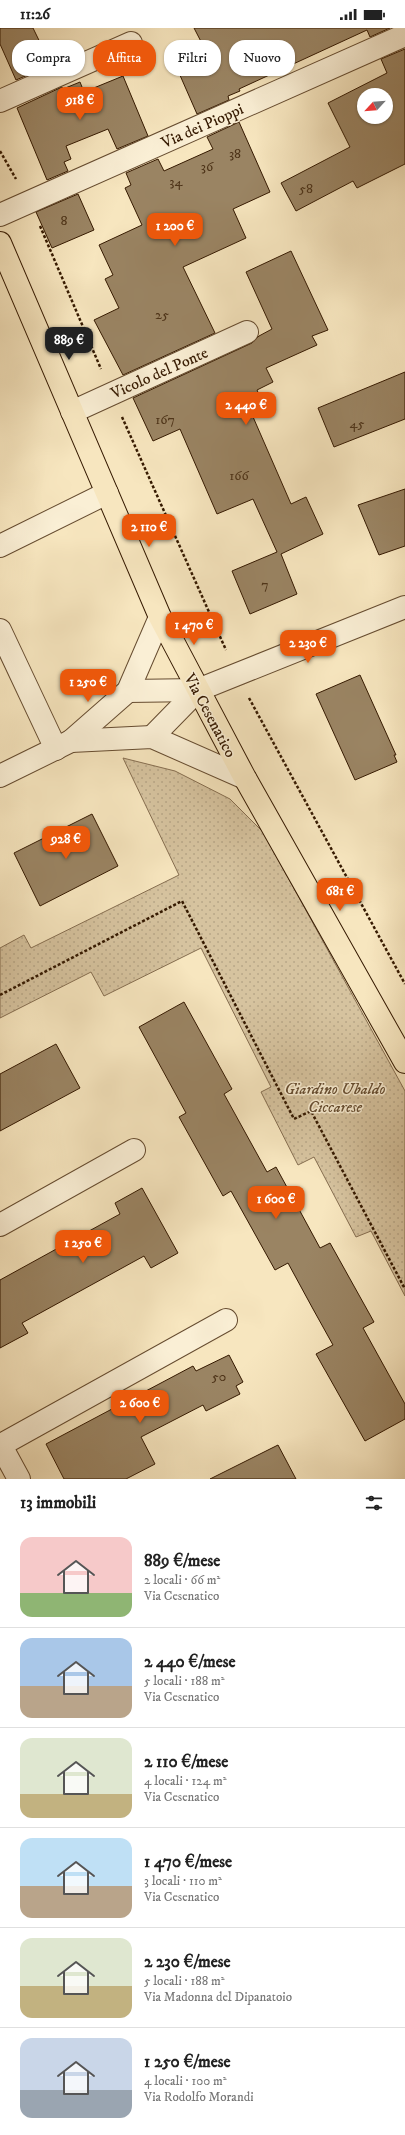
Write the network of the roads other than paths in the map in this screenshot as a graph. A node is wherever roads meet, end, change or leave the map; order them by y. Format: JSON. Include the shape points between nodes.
{"nodes":[{"id":1,"x":405,"y":35,"type":"edge"},
{"id":2,"x":93,"y":61,"type":"edge"},
{"id":3,"x":0,"y":101,"type":"edge"},
{"id":4,"x":0,"y":215,"type":"edge"},
{"id":5,"x":0,"y":243,"type":"edge"},
{"id":6,"x":247,"y":332,"type":"dead end"},
{"id":7,"x":72,"y":412,"type":"junction"},
{"id":8,"x":107,"y":493,"type":"junction"},
{"id":9,"x":0,"y":546,"type":"edge"},
{"id":10,"x":405,"y":607,"type":"edge"},
{"id":11,"x":160,"y":617,"type":"junction"},
{"id":12,"x":0,"y":630,"type":"edge"},
{"id":13,"x":198,"y":690,"type":"junction"},
{"id":14,"x":128,"y":691,"type":"junction"},
{"id":15,"x":152,"y":737,"type":"junction"},
{"id":16,"x":64,"y":745,"type":"junction"},
{"id":17,"x":0,"y":776,"type":"edge"},
{"id":18,"x":245,"y":778,"type":"junction"},
{"id":19,"x":405,"y":1062,"type":"edge"},
{"id":20,"x":134,"y":1150,"type":"dead end"},
{"id":21,"x":0,"y":1225,"type":"edge"},
{"id":22,"x":226,"y":1320,"type":"dead end"},
{"id":23,"x":0,"y":1445,"type":"edge"},
{"id":24,"x":19,"y":1479,"type":"edge"}],
"edges":[{"from":1,"to":4,"type":"street","name":"Via dei Pioppi"},
{"from":2,"to":3,"type":"street"},
{"from":5,"to":7,"type":"main road","name":"Via Cesenatico"},
{"from":6,"to":7,"type":"street","name":"Vicolo del Ponte"},
{"from":7,"to":8,"type":"main road","name":"Via Cesenatico"},
{"from":8,"to":9,"type":"street"},
{"from":8,"to":11,"type":"main road","name":"Via Cesenatico"},
{"from":10,"to":13,"type":"street"},
{"from":11,"to":13,"type":"main road","name":"Via Cesenatico"},
{"from":11,"to":14,"type":"street"},
{"from":12,"to":16,"type":"street"},
{"from":13,"to":14,"type":"street"},
{"from":13,"to":15,"type":"street"},
{"from":13,"to":18,"type":"main road","name":"Via Cesenatico"},
{"from":14,"to":16,"type":"street"},
{"from":15,"to":16,"type":"street"},
{"from":15,"to":18,"type":"street"},
{"from":16,"to":17,"type":"street"},
{"from":18,"to":19,"type":"main road","name":"Via Cesenatico"},
{"from":20,"to":21,"type":"street"},
{"from":22,"to":23,"type":"street"},
{"from":23,"to":24,"type":"street"}]}
